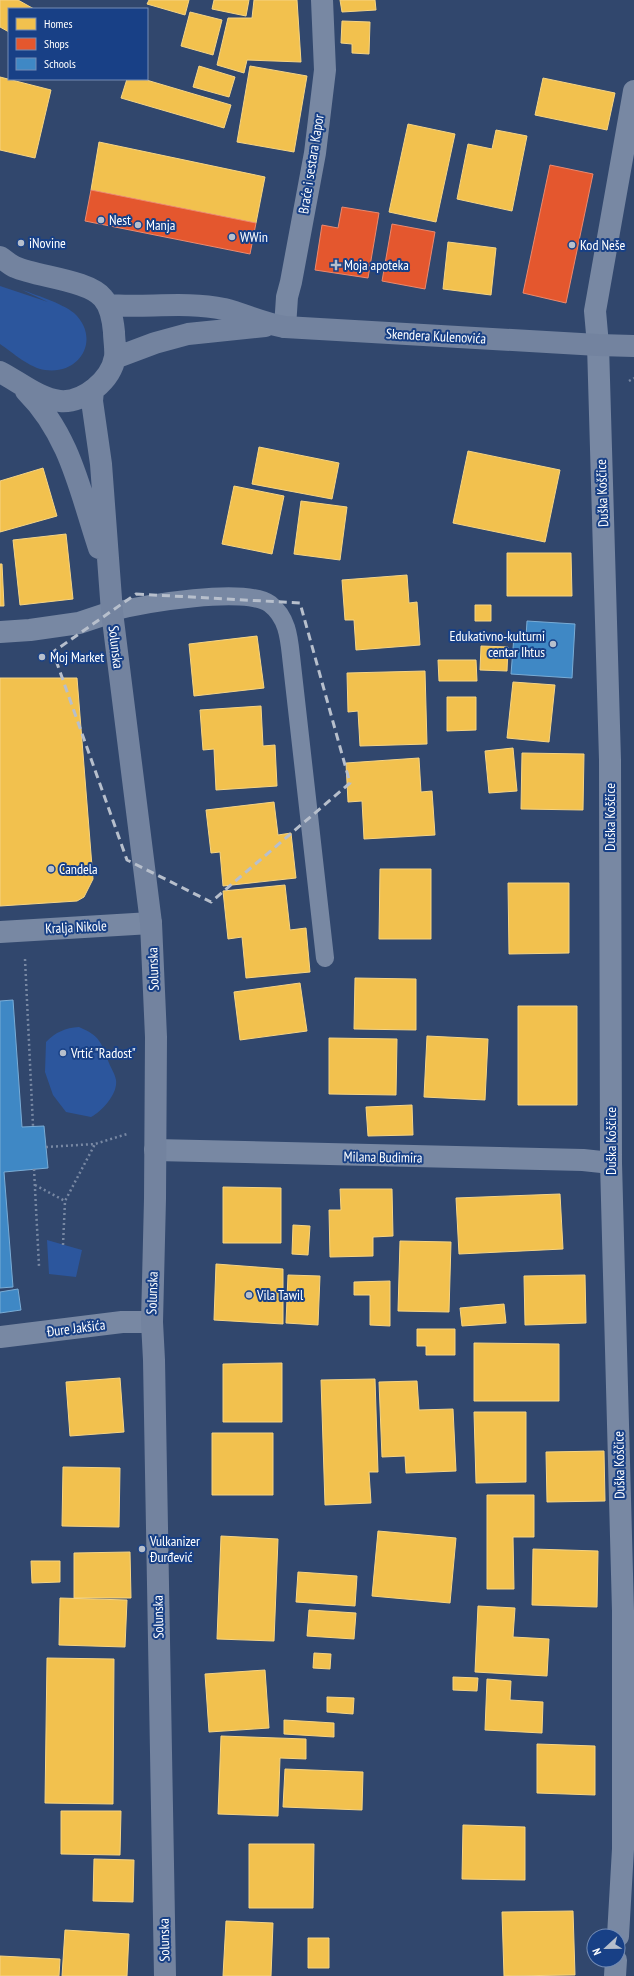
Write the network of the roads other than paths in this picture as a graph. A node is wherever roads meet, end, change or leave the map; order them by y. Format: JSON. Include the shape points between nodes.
{"nodes":[{"id":1,"x":322,"y":0,"type":"edge"},
{"id":2,"x":634,"y":91,"type":"edge"},
{"id":3,"x":0,"y":257,"type":"edge"},
{"id":4,"x":108,"y":305,"type":"junction"},
{"id":5,"x":279,"y":326,"type":"junction"},
{"id":6,"x":598,"y":345,"type":"junction"},
{"id":7,"x":634,"y":346,"type":"edge"},
{"id":8,"x":115,"y":358,"type":"junction"},
{"id":9,"x":8,"y":376,"type":"edge"},
{"id":10,"x":93,"y":390,"type":"junction"},
{"id":11,"x":110,"y":581,"type":"junction"},
{"id":12,"x":112,"y":612,"type":"junction"},
{"id":13,"x":0,"y":632,"type":"edge"},
{"id":14,"x":151,"y":923,"type":"junction"},
{"id":15,"x":0,"y":932,"type":"edge"},
{"id":16,"x":325,"y":958,"type":"dead end"},
{"id":17,"x":155,"y":1150,"type":"junction"},
{"id":18,"x":611,"y":1163,"type":"junction"},
{"id":19,"x":152,"y":1322,"type":"junction"},
{"id":20,"x":0,"y":1337,"type":"edge"},
{"id":21,"x":618,"y":1928,"type":"edge"},
{"id":22,"x":165,"y":1976,"type":"edge"}],
"edges":[{"from":1,"to":5,"type":"street","name":"Braće i sestara Kapor","via":[[325,70],[315,153],[292,275]]},
{"from":2,"to":6,"type":"street","via":[[595,311]]},
{"from":3,"to":4,"type":"street","via":[[15,267],[78,284],[102,296]]},
{"from":4,"to":5,"type":"street","name":"Skendera Kulenovića","via":[[189,305],[224,310]]},
{"from":4,"to":8,"type":"street","via":[[114,326]]},
{"from":5,"to":6,"type":"street","name":"Skendera Kulenovića"},
{"from":5,"to":8,"type":"street","name":"Skendera Kulenovića","via":[[188,334]]},
{"from":6,"to":7,"type":"street","name":"Skendera Kulenovića"},
{"from":6,"to":18,"type":"street","name":"Duška Koščice","via":[[610,760]]},
{"from":8,"to":10,"type":"street","via":[[106,377]]},
{"from":9,"to":10,"type":"street","via":[[43,396],[60,401]]},
{"from":9,"to":11,"type":"street","name":"Solunska","via":[[40,404],[55,426],[66,450]]},
{"from":10,"to":11,"type":"street","name":"Solunska"},
{"from":11,"to":12,"type":"street","name":"Solunska"},
{"from":12,"to":13,"type":"street","via":[[79,623]]},
{"from":12,"to":14,"type":"street","name":"Solunska"},
{"from":12,"to":16,"type":"lane","name":"Solunska","via":[[168,600],[244,596],[259,598],[270,604],[280,615],[286,625],[291,656]]},
{"from":14,"to":15,"type":"street","name":"Kralja Nikole"},
{"from":14,"to":17,"type":"street","name":"Solunska","via":[[156,1037]]},
{"from":17,"to":18,"type":"street","name":"Milana Budimira","via":[[583,1160]]},
{"from":17,"to":19,"type":"street","name":"Solunska"},
{"from":18,"to":21,"type":"street","name":"Duška Koščice","via":[[623,1611],[623,1849]]},
{"from":19,"to":20,"type":"street","name":"Đure Jakšića","via":[[122,1322]]},
{"from":19,"to":22,"type":"street","name":"Solunska"}]}
